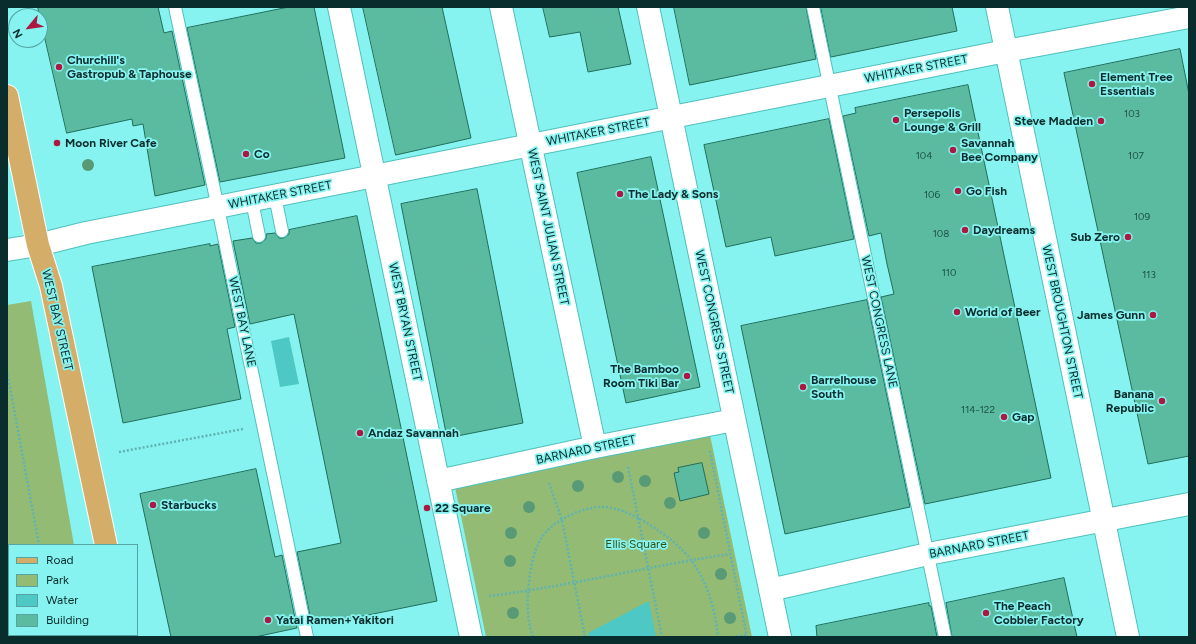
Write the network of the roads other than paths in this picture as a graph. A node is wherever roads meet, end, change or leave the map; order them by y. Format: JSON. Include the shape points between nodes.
{"nodes":[{"id":1,"x":175,"y":7,"type":"edge"},
{"id":2,"x":339,"y":7,"type":"edge"},
{"id":3,"x":501,"y":7,"type":"edge"},
{"id":4,"x":648,"y":7,"type":"edge"},
{"id":5,"x":813,"y":7,"type":"edge"},
{"id":6,"x":997,"y":7,"type":"edge"},
{"id":7,"x":1187,"y":7,"type":"edge"},
{"id":8,"x":1189,"y":17,"type":"edge"},
{"id":9,"x":1006,"y":51,"type":"junction"},
{"id":10,"x":829,"y":86,"type":"junction"},
{"id":11,"x":7,"y":96,"type":"edge"},
{"id":12,"x":671,"y":117,"type":"junction"},
{"id":13,"x":530,"y":146,"type":"junction"},
{"id":14,"x":375,"y":177,"type":"junction"},
{"id":15,"x":275,"y":196,"type":"junction"},
{"id":16,"x":252,"y":201,"type":"junction"},
{"id":17,"x":218,"y":208,"type":"junction"},
{"id":18,"x":282,"y":231,"type":"dead end"},
{"id":19,"x":259,"y":236,"type":"dead end"},
{"id":20,"x":38,"y":245,"type":"junction"},
{"id":21,"x":7,"y":250,"type":"edge"},
{"id":22,"x":734,"y":420,"type":"junction"},
{"id":23,"x":595,"y":447,"type":"junction"},
{"id":24,"x":438,"y":480,"type":"junction"},
{"id":25,"x":1189,"y":504,"type":"edge"},
{"id":26,"x":1104,"y":522,"type":"junction"},
{"id":27,"x":106,"y":544,"type":"edge"},
{"id":28,"x":928,"y":554,"type":"junction"},
{"id":29,"x":770,"y":590,"type":"junction"},
{"id":30,"x":307,"y":637,"type":"edge"},
{"id":31,"x":471,"y":637,"type":"edge"},
{"id":32,"x":780,"y":637,"type":"edge"},
{"id":33,"x":945,"y":637,"type":"edge"},
{"id":34,"x":1128,"y":637,"type":"edge"}],
"edges":[{"from":1,"to":17,"type":"lane","name":"WEST BAY LANE"},
{"from":2,"to":14,"type":"street","name":"WEST BRYAN STREET"},
{"from":3,"to":13,"type":"street","name":"WEST SAINT JULIAN STREET"},
{"from":4,"to":12,"type":"street","name":"WEST CONGRESS STREET"},
{"from":5,"to":10,"type":"lane","name":"WEST CONGRESS LANE"},
{"from":6,"to":9,"type":"street","name":"WEST BROUGHTON STREET"},
{"from":7,"to":8,"type":"lane"},
{"from":8,"to":9,"type":"street","name":"WHITAKER STREET"},
{"from":9,"to":10,"type":"street","name":"WHITAKER STREET"},
{"from":9,"to":26,"type":"street","name":"WEST BROUGHTON STREET"},
{"from":10,"to":12,"type":"street","name":"WHITAKER STREET"},
{"from":10,"to":28,"type":"lane","name":"WEST CONGRESS LANE"},
{"from":11,"to":20,"type":"main road","name":"WEST BAY STREET"},
{"from":12,"to":13,"type":"street","name":"WHITAKER STREET"},
{"from":12,"to":22,"type":"street","name":"WEST CONGRESS STREET"},
{"from":13,"to":14,"type":"street","name":"WHITAKER STREET"},
{"from":13,"to":23,"type":"street","name":"WEST SAINT JULIAN STREET"},
{"from":14,"to":15,"type":"street","name":"WHITAKER STREET"},
{"from":14,"to":24,"type":"street","name":"WEST BRYAN STREET"},
{"from":15,"to":16,"type":"street","name":"WHITAKER STREET"},
{"from":15,"to":18,"type":"lane"},
{"from":16,"to":17,"type":"street","name":"WHITAKER STREET"},
{"from":16,"to":19,"type":"lane"},
{"from":17,"to":20,"type":"street","name":"WHITAKER STREET","via":[[86,233]]},
{"from":17,"to":30,"type":"lane","name":"WEST BAY LANE"},
{"from":20,"to":21,"type":"street","name":"WHITAKER STREET"},
{"from":20,"to":27,"type":"main road","name":"WEST BAY STREET","via":[[51,286]]},
{"from":22,"to":23,"type":"street","name":"BARNARD STREET"},
{"from":22,"to":29,"type":"street","name":"WEST CONGRESS STREET"},
{"from":23,"to":24,"type":"street","name":"BARNARD STREET"},
{"from":24,"to":31,"type":"street","name":"WEST BRYAN STREET"},
{"from":25,"to":26,"type":"street","name":"BARNARD STREET"},
{"from":26,"to":28,"type":"street","name":"BARNARD STREET"},
{"from":26,"to":34,"type":"street","name":"WEST BROUGHTON STREET"},
{"from":28,"to":29,"type":"street","name":"BARNARD STREET"},
{"from":28,"to":33,"type":"lane","name":"WEST CONGRESS LANE"},
{"from":29,"to":32,"type":"street","name":"WEST CONGRESS STREET"}]}
